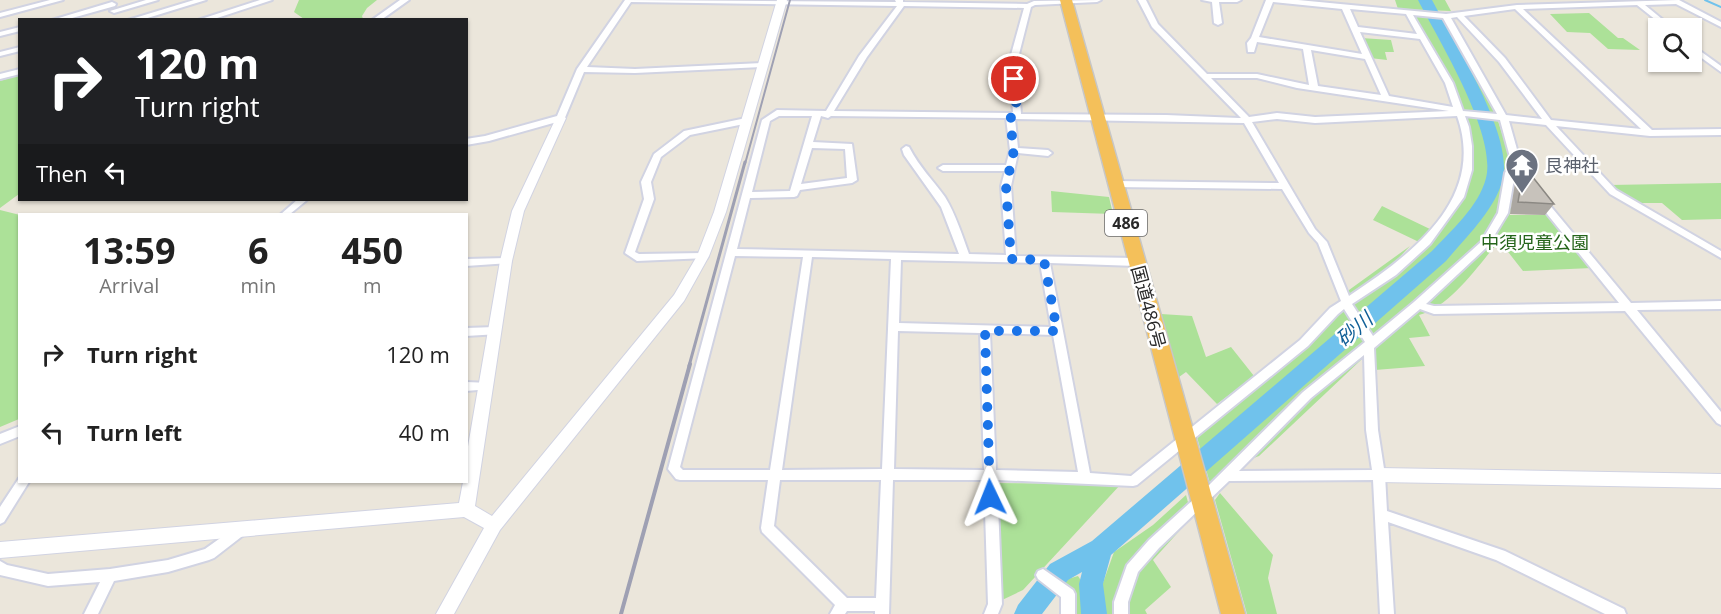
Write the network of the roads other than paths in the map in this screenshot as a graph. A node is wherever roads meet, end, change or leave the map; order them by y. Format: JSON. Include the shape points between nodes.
{"nodes":[{"id":1,"x":59,"y":0,"type":"edge"},
{"id":2,"x":154,"y":0,"type":"edge"},
{"id":3,"x":268,"y":0,"type":"edge"},
{"id":4,"x":405,"y":0,"type":"edge"},
{"id":5,"x":630,"y":0,"type":"edge"},
{"id":6,"x":1097,"y":0,"type":"edge"},
{"id":7,"x":1142,"y":0,"type":"edge"},
{"id":8,"x":1206,"y":0,"type":"edge"},
{"id":9,"x":1215,"y":0,"type":"edge"},
{"id":10,"x":1237,"y":0,"type":"edge"},
{"id":11,"x":1272,"y":0,"type":"edge"},
{"id":12,"x":197,"y":1,"type":"edge"},
{"id":13,"x":782,"y":1,"type":"edge"},
{"id":14,"x":1066,"y":1,"type":"edge"},
{"id":15,"x":1675,"y":1,"type":"edge"},
{"id":16,"x":899,"y":2,"type":"edge"},
{"id":17,"x":1319,"y":2,"type":"edge"},
{"id":18,"x":1032,"y":3,"type":"edge"},
{"id":19,"x":1638,"y":3,"type":"junction"},
{"id":20,"x":112,"y":5,"type":"edge"},
{"id":21,"x":1346,"y":7,"type":"junction"},
{"id":22,"x":1517,"y":7,"type":"junction"},
{"id":23,"x":1409,"y":14,"type":"junction"},
{"id":24,"x":0,"y":15,"type":"edge"},
{"id":25,"x":1460,"y":15,"type":"junction"},
{"id":26,"x":1446,"y":16,"type":"junction"},
{"id":27,"x":63,"y":18,"type":"edge"},
{"id":28,"x":138,"y":18,"type":"edge"},
{"id":29,"x":208,"y":18,"type":"edge"},
{"id":30,"x":378,"y":18,"type":"edge"},
{"id":31,"x":1657,"y":18,"type":"edge"},
{"id":32,"x":1218,"y":24,"type":"dead end"},
{"id":33,"x":1721,"y":25,"type":"edge"},
{"id":34,"x":1355,"y":29,"type":"junction"},
{"id":35,"x":18,"y":30,"type":"edge"},
{"id":36,"x":0,"y":34,"type":"edge"},
{"id":37,"x":1424,"y":37,"type":"junction"},
{"id":38,"x":1255,"y":39,"type":"junction"},
{"id":39,"x":1307,"y":48,"type":"junction"},
{"id":40,"x":18,"y":50,"type":"edge"},
{"id":41,"x":1251,"y":50,"type":"dead end"},
{"id":42,"x":0,"y":54,"type":"edge"},
{"id":43,"x":1702,"y":54,"type":"edge"},
{"id":44,"x":1366,"y":57,"type":"junction"},
{"id":45,"x":762,"y":65,"type":"junction"},
{"id":46,"x":581,"y":69,"type":"junction"},
{"id":47,"x":1721,"y":70,"type":"edge"},
{"id":48,"x":18,"y":72,"type":"edge"},
{"id":49,"x":1204,"y":76,"type":"junction"},
{"id":50,"x":0,"y":77,"type":"edge"},
{"id":51,"x":1314,"y":88,"type":"junction"},
{"id":52,"x":1386,"y":98,"type":"junction"},
{"id":53,"x":1460,"y":113,"type":"junction"},
{"id":54,"x":822,"y":115,"type":"junction"},
{"id":55,"x":1011,"y":117,"type":"junction"},
{"id":56,"x":561,"y":118,"type":"junction"},
{"id":57,"x":1098,"y":118,"type":"junction"},
{"id":58,"x":1502,"y":119,"type":"junction"},
{"id":59,"x":1247,"y":120,"type":"junction"},
{"id":60,"x":746,"y":121,"type":"junction"},
{"id":61,"x":1549,"y":123,"type":"junction"},
{"id":62,"x":1721,"y":132,"type":"edge"},
{"id":63,"x":1650,"y":133,"type":"junction"},
{"id":64,"x":468,"y":142,"type":"edge"},
{"id":65,"x":808,"y":145,"type":"junction"},
{"id":66,"x":906,"y":149,"type":"dead end"},
{"id":67,"x":1014,"y":150,"type":"junction"},
{"id":68,"x":1048,"y":153,"type":"dead end"},
{"id":69,"x":1515,"y":162,"type":"junction"},
{"id":70,"x":943,"y":168,"type":"dead end"},
{"id":71,"x":1010,"y":168,"type":"junction"},
{"id":72,"x":1524,"y":179,"type":"edge"},
{"id":73,"x":1115,"y":184,"type":"junction"},
{"id":74,"x":1285,"y":186,"type":"junction"},
{"id":75,"x":796,"y":188,"type":"junction"},
{"id":76,"x":1531,"y":188,"type":"edge"},
{"id":77,"x":746,"y":195,"type":"junction"},
{"id":78,"x":301,"y":201,"type":"edge"},
{"id":79,"x":286,"y":213,"type":"edge"},
{"id":80,"x":731,"y":252,"type":"junction"},
{"id":81,"x":808,"y":254,"type":"junction"},
{"id":82,"x":1721,"y":255,"type":"edge"},
{"id":83,"x":703,"y":256,"type":"junction"},
{"id":84,"x":896,"y":256,"type":"junction"},
{"id":85,"x":965,"y":258,"type":"junction"},
{"id":86,"x":1011,"y":259,"type":"junction"},
{"id":87,"x":1044,"y":260,"type":"junction"},
{"id":88,"x":506,"y":261,"type":"junction"},
{"id":89,"x":1136,"y":262,"type":"junction"},
{"id":90,"x":468,"y":263,"type":"edge"},
{"id":91,"x":1348,"y":305,"type":"junction"},
{"id":92,"x":1418,"y":305,"type":"junction"},
{"id":93,"x":1721,"y":305,"type":"edge"},
{"id":94,"x":1629,"y":308,"type":"junction"},
{"id":95,"x":894,"y":327,"type":"junction"},
{"id":96,"x":495,"y":331,"type":"junction"},
{"id":97,"x":985,"y":331,"type":"junction"},
{"id":98,"x":1057,"y":331,"type":"junction"},
{"id":99,"x":468,"y":332,"type":"edge"},
{"id":100,"x":1371,"y":342,"type":"junction"},
{"id":101,"x":486,"y":386,"type":"junction"},
{"id":102,"x":468,"y":387,"type":"edge"},
{"id":103,"x":1721,"y":420,"type":"edge"},
{"id":104,"x":18,"y":432,"type":"edge"},
{"id":105,"x":0,"y":439,"type":"edge"},
{"id":106,"x":1186,"y":443,"type":"junction"},
{"id":107,"x":889,"y":475,"type":"junction"},
{"id":108,"x":1379,"y":475,"type":"junction"},
{"id":109,"x":775,"y":476,"type":"junction"},
{"id":110,"x":989,"y":476,"type":"junction"},
{"id":111,"x":1226,"y":476,"type":"junction"},
{"id":112,"x":1085,"y":477,"type":"junction"},
{"id":113,"x":1721,"y":481,"type":"edge"},
{"id":114,"x":22,"y":483,"type":"edge"},
{"id":115,"x":1202,"y":500,"type":"junction"},
{"id":116,"x":466,"y":510,"type":"junction"},
{"id":117,"x":1381,"y":514,"type":"junction"},
{"id":118,"x":0,"y":518,"type":"edge"},
{"id":119,"x":494,"y":525,"type":"junction"},
{"id":120,"x":240,"y":529,"type":"junction"},
{"id":121,"x":0,"y":550,"type":"edge"},
{"id":122,"x":0,"y":567,"type":"edge"},
{"id":123,"x":110,"y":575,"type":"junction"},
{"id":124,"x":1043,"y":575,"type":"dead end"},
{"id":125,"x":840,"y":609,"type":"edge"},
{"id":126,"x":882,"y":609,"type":"edge"},
{"id":127,"x":91,"y":614,"type":"edge"},
{"id":128,"x":445,"y":614,"type":"edge"},
{"id":129,"x":991,"y":614,"type":"edge"},
{"id":130,"x":1068,"y":614,"type":"edge"},
{"id":131,"x":1121,"y":614,"type":"edge"},
{"id":132,"x":1233,"y":614,"type":"edge"},
{"id":133,"x":1387,"y":614,"type":"edge"},
{"id":134,"x":1619,"y":614,"type":"edge"}],
"edges":[{"from":1,"to":24,"type":"street"},
{"from":2,"to":20,"type":"street"},
{"from":3,"to":29,"type":"street"},
{"from":4,"to":30,"type":"street"},
{"from":5,"to":13,"type":"street"},
{"from":5,"to":46,"type":"street"},
{"from":6,"to":14,"type":"street"},
{"from":7,"to":49,"type":"street","via":[[1155,25]]},
{"from":8,"to":9,"type":"street"},
{"from":9,"to":10,"type":"street"},
{"from":9,"to":32,"type":"street"},
{"from":11,"to":17,"type":"street"},
{"from":11,"to":38,"type":"street"},
{"from":12,"to":28,"type":"street"},
{"from":13,"to":16,"type":"street"},
{"from":13,"to":45,"type":"street"},
{"from":14,"to":18,"type":"street"},
{"from":14,"to":57,"type":"highway","name":"国道486号","number":"486"},
{"from":15,"to":19,"type":"street"},
{"from":15,"to":33,"type":"street"},
{"from":16,"to":18,"type":"street"},
{"from":16,"to":54,"type":"street","via":[[901,6]]},
{"from":17,"to":21,"type":"street"},
{"from":18,"to":55,"type":"street","via":[[1012,62],[1017,112]]},
{"from":19,"to":22,"type":"street"},
{"from":19,"to":31,"type":"street"},
{"from":20,"to":27,"type":"street"},
{"from":21,"to":23,"type":"street"},
{"from":21,"to":34,"type":"street"},
{"from":22,"to":25,"type":"street"},
{"from":22,"to":63,"type":"street"},
{"from":23,"to":26,"type":"street"},
{"from":23,"to":37,"type":"street"},
{"from":25,"to":26,"type":"street"},
{"from":25,"to":61,"type":"street","via":[[1502,60]]},
{"from":26,"to":58,"type":"street"},
{"from":34,"to":37,"type":"street"},
{"from":34,"to":44,"type":"street"},
{"from":35,"to":36,"type":"street"},
{"from":37,"to":53,"type":"street"},
{"from":38,"to":39,"type":"street"},
{"from":38,"to":41,"type":"street"},
{"from":39,"to":44,"type":"street"},
{"from":39,"to":51,"type":"street"},
{"from":40,"to":42,"type":"street"},
{"from":43,"to":47,"type":"street"},
{"from":44,"to":52,"type":"street"},
{"from":45,"to":46,"type":"street","via":[[644,71]]},
{"from":45,"to":60,"type":"street"},
{"from":46,"to":56,"type":"street"},
{"from":48,"to":50,"type":"street"},
{"from":49,"to":51,"type":"street","via":[[1257,76]]},
{"from":49,"to":59,"type":"street"},
{"from":51,"to":52,"type":"street"},
{"from":52,"to":53,"type":"street","via":[[1447,107]]},
{"from":53,"to":58,"type":"street"},
{"from":53,"to":59,"type":"street","via":[[1315,120],[1277,116]]},
{"from":53,"to":91,"type":"street","via":[[1468,146],[1467,170],[1459,197],[1427,242]]},
{"from":54,"to":55,"type":"street"},
{"from":54,"to":65,"type":"street"},
{"from":54,"to":77,"type":"street","via":[[777,113],[766,120]]},
{"from":55,"to":57,"type":"street"},
{"from":55,"to":67,"type":"street"},
{"from":56,"to":64,"type":"street"},
{"from":56,"to":88,"type":"street","via":[[518,211]]},
{"from":57,"to":59,"type":"street"},
{"from":57,"to":73,"type":"highway","name":"国道486号","number":"486"},
{"from":58,"to":61,"type":"street"},
{"from":58,"to":69,"type":"street"},
{"from":59,"to":74,"type":"street"},
{"from":60,"to":83,"type":"street"},
{"from":60,"to":83,"type":"street","via":[[687,133],[657,156],[646,182],[649,199],[630,253],[637,258]]},
{"from":61,"to":63,"type":"street"},
{"from":61,"to":82,"type":"street","via":[[1613,192]]},
{"from":62,"to":63,"type":"street"},
{"from":65,"to":75,"type":"street"},
{"from":65,"to":75,"type":"street","via":[[849,146],[852,180]]},
{"from":66,"to":85,"type":"street","via":[[909,160],[951,214]]},
{"from":67,"to":68,"type":"street"},
{"from":67,"to":71,"type":"street"},
{"from":69,"to":72,"type":"street"},
{"from":69,"to":92,"type":"street","via":[[1503,213],[1485,244]]},
{"from":70,"to":71,"type":"street"},
{"from":71,"to":86,"type":"street","via":[[1006,186]]},
{"from":73,"to":74,"type":"street"},
{"from":73,"to":89,"type":"highway","name":"国道486号","number":"486"},
{"from":74,"to":91,"type":"street","via":[[1323,242]]},
{"from":75,"to":77,"type":"street","via":[[794,194]]},
{"from":76,"to":94,"type":"street"},
{"from":77,"to":80,"type":"street"},
{"from":78,"to":79,"type":"street"},
{"from":80,"to":81,"type":"street"},
{"from":80,"to":109,"type":"street","via":[[674,470],[680,475]]},
{"from":81,"to":84,"type":"street"},
{"from":81,"to":109,"type":"street"},
{"from":83,"to":119,"type":"street","via":[[679,298]]},
{"from":84,"to":85,"type":"street"},
{"from":84,"to":95,"type":"street"},
{"from":85,"to":86,"type":"street"},
{"from":86,"to":87,"type":"street"},
{"from":87,"to":89,"type":"street"},
{"from":87,"to":98,"type":"street"},
{"from":88,"to":90,"type":"street"},
{"from":88,"to":96,"type":"street"},
{"from":89,"to":106,"type":"highway","name":"国道486号","number":"486"},
{"from":91,"to":100,"type":"street"},
{"from":91,"to":106,"type":"street","via":[[1334,311],[1304,343]]},
{"from":92,"to":94,"type":"street","via":[[1434,310]]},
{"from":92,"to":100,"type":"street"},
{"from":93,"to":94,"type":"street"},
{"from":94,"to":103,"type":"street"},
{"from":95,"to":97,"type":"street"},
{"from":95,"to":107,"type":"street"},
{"from":96,"to":99,"type":"street"},
{"from":96,"to":101,"type":"street"},
{"from":97,"to":98,"type":"street"},
{"from":97,"to":110,"type":"street"},
{"from":98,"to":112,"type":"street"},
{"from":100,"to":108,"type":"street","via":[[1372,430]]},
{"from":100,"to":111,"type":"street","via":[[1306,396]]},
{"from":101,"to":102,"type":"street"},
{"from":101,"to":116,"type":"street"},
{"from":104,"to":105,"type":"street"},
{"from":106,"to":112,"type":"street","via":[[1133,481]]},
{"from":106,"to":115,"type":"highway","name":"国道486号","number":"486"},
{"from":107,"to":109,"type":"street"},
{"from":107,"to":110,"type":"street"},
{"from":107,"to":126,"type":"street"},
{"from":108,"to":111,"type":"street"},
{"from":108,"to":113,"type":"street"},
{"from":108,"to":117,"type":"street"},
{"from":109,"to":125,"type":"street","via":[[767,528]]},
{"from":110,"to":112,"type":"street"},
{"from":110,"to":129,"type":"street","via":[[995,604]]},
{"from":111,"to":115,"type":"street"},
{"from":114,"to":118,"type":"street"},
{"from":115,"to":131,"type":"street","via":[[1132,569]]},
{"from":115,"to":132,"type":"highway","name":"国道486号","number":"486"},
{"from":116,"to":119,"type":"street"},
{"from":116,"to":120,"type":"street"},
{"from":117,"to":133,"type":"street"},
{"from":117,"to":134,"type":"street","via":[[1500,555]]},
{"from":119,"to":128,"type":"street"},
{"from":120,"to":121,"type":"street"},
{"from":120,"to":123,"type":"street","via":[[209,554],[168,566]]},
{"from":122,"to":123,"type":"street","via":[[48,580]]},
{"from":123,"to":127,"type":"street"},
{"from":124,"to":130,"type":"street","via":[[1068,594]]},
{"from":125,"to":126,"type":"street"}]}
